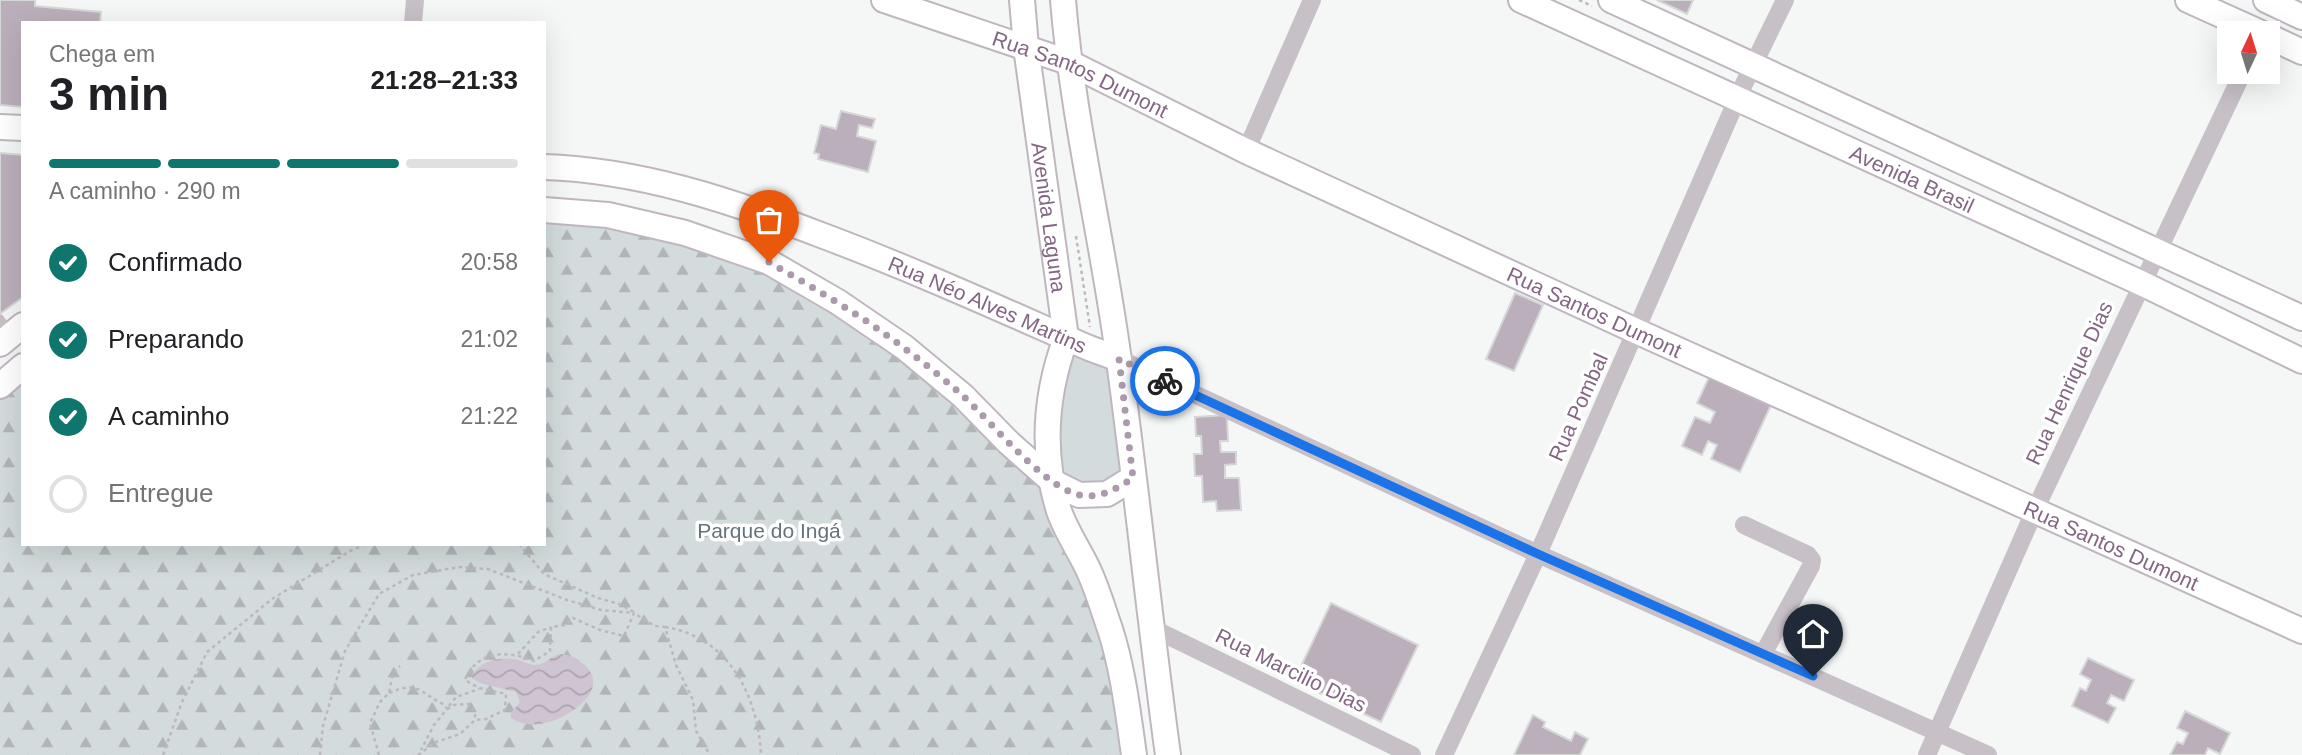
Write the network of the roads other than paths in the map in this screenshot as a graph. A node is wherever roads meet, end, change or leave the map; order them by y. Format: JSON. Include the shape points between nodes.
{"nodes":[{"id":1,"x":415,"y":0,"type":"edge"},
{"id":2,"x":884,"y":0,"type":"edge"},
{"id":3,"x":1022,"y":0,"type":"edge"},
{"id":4,"x":1063,"y":0,"type":"edge"},
{"id":5,"x":1312,"y":0,"type":"edge"},
{"id":6,"x":1521,"y":0,"type":"edge"},
{"id":7,"x":1611,"y":0,"type":"edge"},
{"id":8,"x":1785,"y":0,"type":"edge"},
{"id":9,"x":2188,"y":0,"type":"edge"},
{"id":10,"x":2271,"y":2,"type":"edge"},
{"id":11,"x":2302,"y":17,"type":"edge"},
{"id":12,"x":413,"y":21,"type":"edge"},
{"id":13,"x":2234,"y":21,"type":"edge"},
{"id":14,"x":2265,"y":21,"type":"edge"},
{"id":15,"x":2280,"y":42,"type":"edge"},
{"id":16,"x":1026,"y":47,"type":"junction"},
{"id":17,"x":2302,"y":52,"type":"edge"},
{"id":18,"x":1068,"y":62,"type":"junction"},
{"id":19,"x":1754,"y":65,"type":"junction"},
{"id":20,"x":2237,"y":84,"type":"edge"},
{"id":21,"x":1738,"y":98,"type":"junction"},
{"id":22,"x":0,"y":127,"type":"edge"},
{"id":23,"x":21,"y":128,"type":"edge"},
{"id":24,"x":1246,"y":151,"type":"junction"},
{"id":25,"x":546,"y":167,"type":"edge"},
{"id":26,"x":546,"y":210,"type":"edge"},
{"id":27,"x":2158,"y":251,"type":"junction"},
{"id":28,"x":2141,"y":284,"type":"junction"},
{"id":29,"x":2302,"y":318,"type":"edge"},
{"id":30,"x":1636,"y":331,"type":"junction"},
{"id":31,"x":1066,"y":338,"type":"junction"},
{"id":32,"x":1119,"y":359,"type":"junction"},
{"id":33,"x":2302,"y":361,"type":"edge"},
{"id":34,"x":21,"y":368,"type":"edge"},
{"id":35,"x":0,"y":386,"type":"edge"},
{"id":36,"x":1133,"y":478,"type":"junction"},
{"id":37,"x":1053,"y":482,"type":"junction"},
{"id":38,"x":2034,"y":512,"type":"junction"},
{"id":39,"x":1744,"y":525,"type":"dead end"},
{"id":40,"x":1538,"y":554,"type":"junction"},
{"id":41,"x":1150,"y":627,"type":"junction"},
{"id":42,"x":2302,"y":631,"type":"edge"},
{"id":43,"x":1763,"y":654,"type":"junction"},
{"id":44,"x":1938,"y":732,"type":"junction"},
{"id":45,"x":1133,"y":755,"type":"edge"},
{"id":46,"x":1168,"y":755,"type":"edge"},
{"id":47,"x":1412,"y":755,"type":"edge"},
{"id":48,"x":1444,"y":755,"type":"edge"},
{"id":49,"x":1927,"y":755,"type":"edge"},
{"id":50,"x":1988,"y":755,"type":"edge"}],
"edges":[{"from":1,"to":12,"type":"street"},
{"from":2,"to":16,"type":"main road","name":"Rua Santos Dumont"},
{"from":3,"to":16,"type":"main road","name":"Avenida Laguna"},
{"from":4,"to":18,"type":"main road","name":"Avenida Laguna"},
{"from":5,"to":24,"type":"street"},
{"from":6,"to":21,"type":"main road","name":"Avenida Brasil"},
{"from":7,"to":19,"type":"main road","name":"Avenida Brasil"},
{"from":8,"to":19,"type":"street","name":"Rua Pombal"},
{"from":9,"to":13,"type":"main road"},
{"from":10,"to":11,"type":"main road"},
{"from":10,"to":14,"type":"street"},
{"from":15,"to":17,"type":"main road"},
{"from":16,"to":18,"type":"main road","name":"Rua Santos Dumont"},
{"from":16,"to":31,"type":"main road","name":"Avenida Laguna"},
{"from":18,"to":24,"type":"main road","name":"Rua Santos Dumont"},
{"from":18,"to":32,"type":"main road","name":"Avenida Laguna"},
{"from":19,"to":21,"type":"street","name":"Rua Pombal"},
{"from":19,"to":27,"type":"main road","name":"Avenida Brasil"},
{"from":20,"to":27,"type":"street","name":"Rua Henrique Dias"},
{"from":21,"to":28,"type":"main road","name":"Avenida Brasil"},
{"from":21,"to":30,"type":"street","name":"Rua Pombal"},
{"from":22,"to":23,"type":"main road"},
{"from":24,"to":30,"type":"main road","name":"Rua Santos Dumont"},
{"from":25,"to":31,"type":"main road","name":"Rua Néo Alves Martins","via":[[583,168],[684,188],[880,257]]},
{"from":26,"to":37,"type":"main road","via":[[608,215],[685,233],[769,262],[904,347]]},
{"from":27,"to":28,"type":"street","name":"Rua Henrique Dias"},
{"from":27,"to":29,"type":"main road","name":"Avenida Brasil"},
{"from":28,"to":33,"type":"main road","name":"Avenida Brasil"},
{"from":28,"to":38,"type":"street","name":"Rua Henrique Dias"},
{"from":30,"to":38,"type":"main road","name":"Rua Santos Dumont"},
{"from":30,"to":40,"type":"street","name":"Rua Pombal"},
{"from":31,"to":32,"type":"main road","name":"Rua Néo Alves Martins"},
{"from":31,"to":37,"type":"main road","name":"Avenida Laguna","via":[[1055,366],[1048,407],[1047,452]]},
{"from":32,"to":36,"type":"main road","name":"Avenida Laguna"},
{"from":32,"to":40,"type":"street","name":"Rua Néo Alves Martins"},
{"from":34,"to":35,"type":"main road"},
{"from":36,"to":37,"type":"main road","via":[[1107,494],[1079,495]]},
{"from":36,"to":41,"type":"main road","name":"Avenida Laguna"},
{"from":37,"to":45,"type":"main road","name":"Avenida Laguna","via":[[1060,513],[1089,571],[1111,632]]},
{"from":38,"to":42,"type":"main road","name":"Rua Santos Dumont"},
{"from":38,"to":44,"type":"street","name":"Rua Henrique Dias"},
{"from":39,"to":43,"type":"street","via":[[1812,560]]},
{"from":40,"to":43,"type":"street","name":"Rua Néo Alves Martins"},
{"from":40,"to":48,"type":"street","name":"Rua Pombal"},
{"from":41,"to":46,"type":"main road","name":"Avenida Laguna"},
{"from":41,"to":47,"type":"street","name":"Rua Marcilio Dias"},
{"from":43,"to":44,"type":"street","name":"Rua Néo Alves Martins"},
{"from":44,"to":49,"type":"street","name":"Rua Henrique Dias"},
{"from":44,"to":50,"type":"street","name":"Rua Néo Alves Martins"}]}
